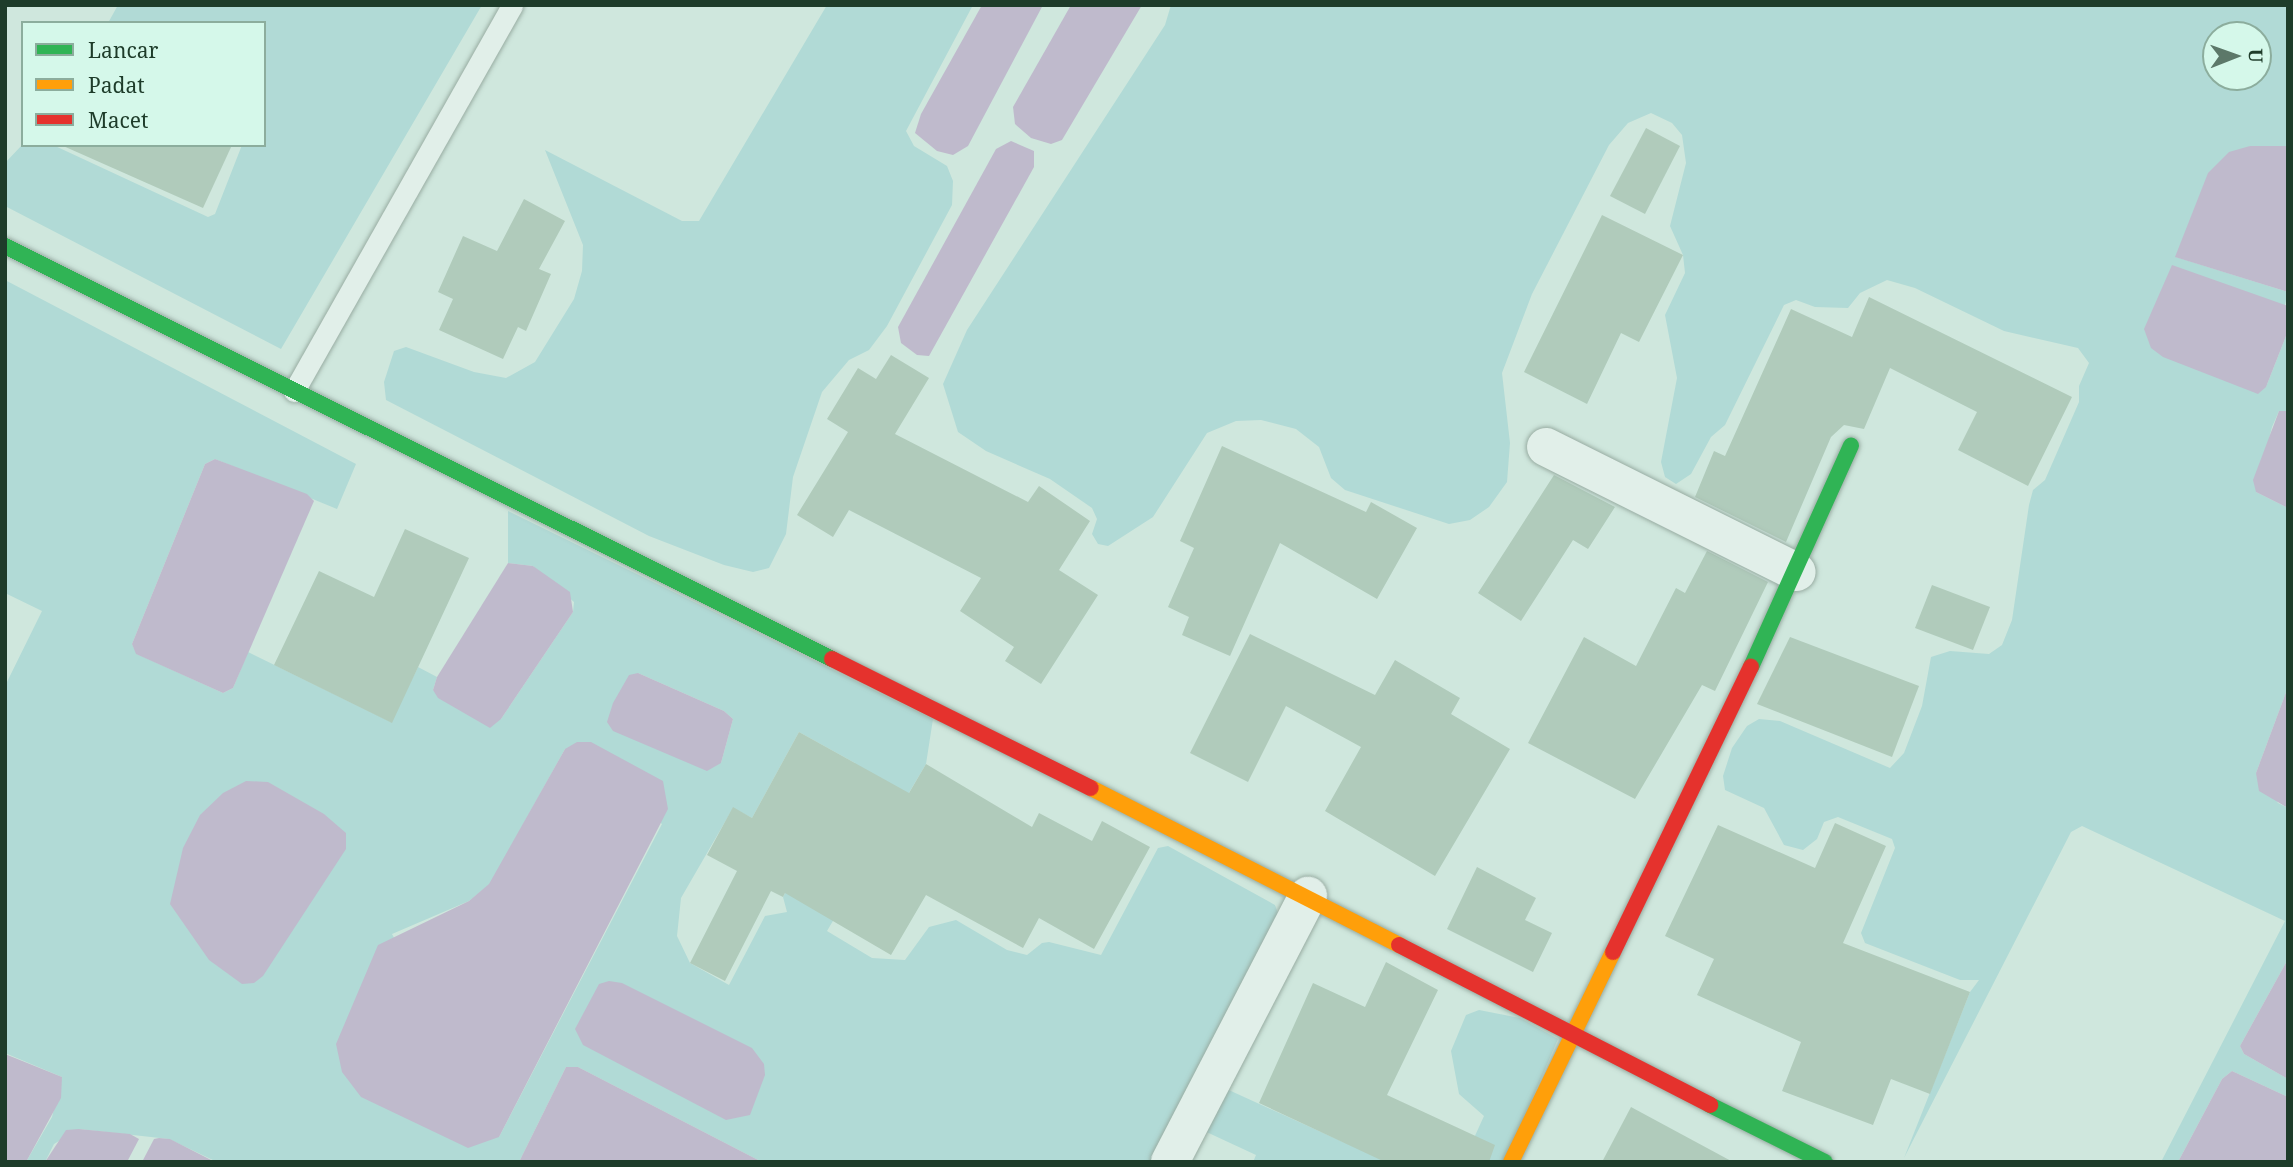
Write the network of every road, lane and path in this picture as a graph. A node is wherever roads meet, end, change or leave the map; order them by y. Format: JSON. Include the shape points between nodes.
{"nodes":[{"id":1,"x":512,"y":5,"type":"edge"},
{"id":2,"x":5,"y":246,"type":"edge"},
{"id":3,"x":294,"y":391,"type":"junction"},
{"id":4,"x":1851,"y":446,"type":"dead end"},
{"id":5,"x":1546,"y":447,"type":"dead end"},
{"id":6,"x":1797,"y":572,"type":"junction"},
{"id":7,"x":1308,"y":896,"type":"junction"},
{"id":8,"x":1573,"y":1037,"type":"junction"},
{"id":9,"x":1170,"y":1162,"type":"edge"},
{"id":10,"x":1511,"y":1162,"type":"edge"},
{"id":11,"x":1825,"y":1162,"type":"edge"}],
"edges":[{"from":1,"to":3,"type":"lane"},
{"from":2,"to":3,"type":"street"},
{"from":3,"to":7,"type":"street"},
{"from":4,"to":6,"type":"street"},
{"from":5,"to":6,"type":"street"},
{"from":6,"to":8,"type":"street"},
{"from":7,"to":8,"type":"street"},
{"from":7,"to":9,"type":"street"},
{"from":8,"to":10,"type":"street"},
{"from":8,"to":11,"type":"street"}]}
